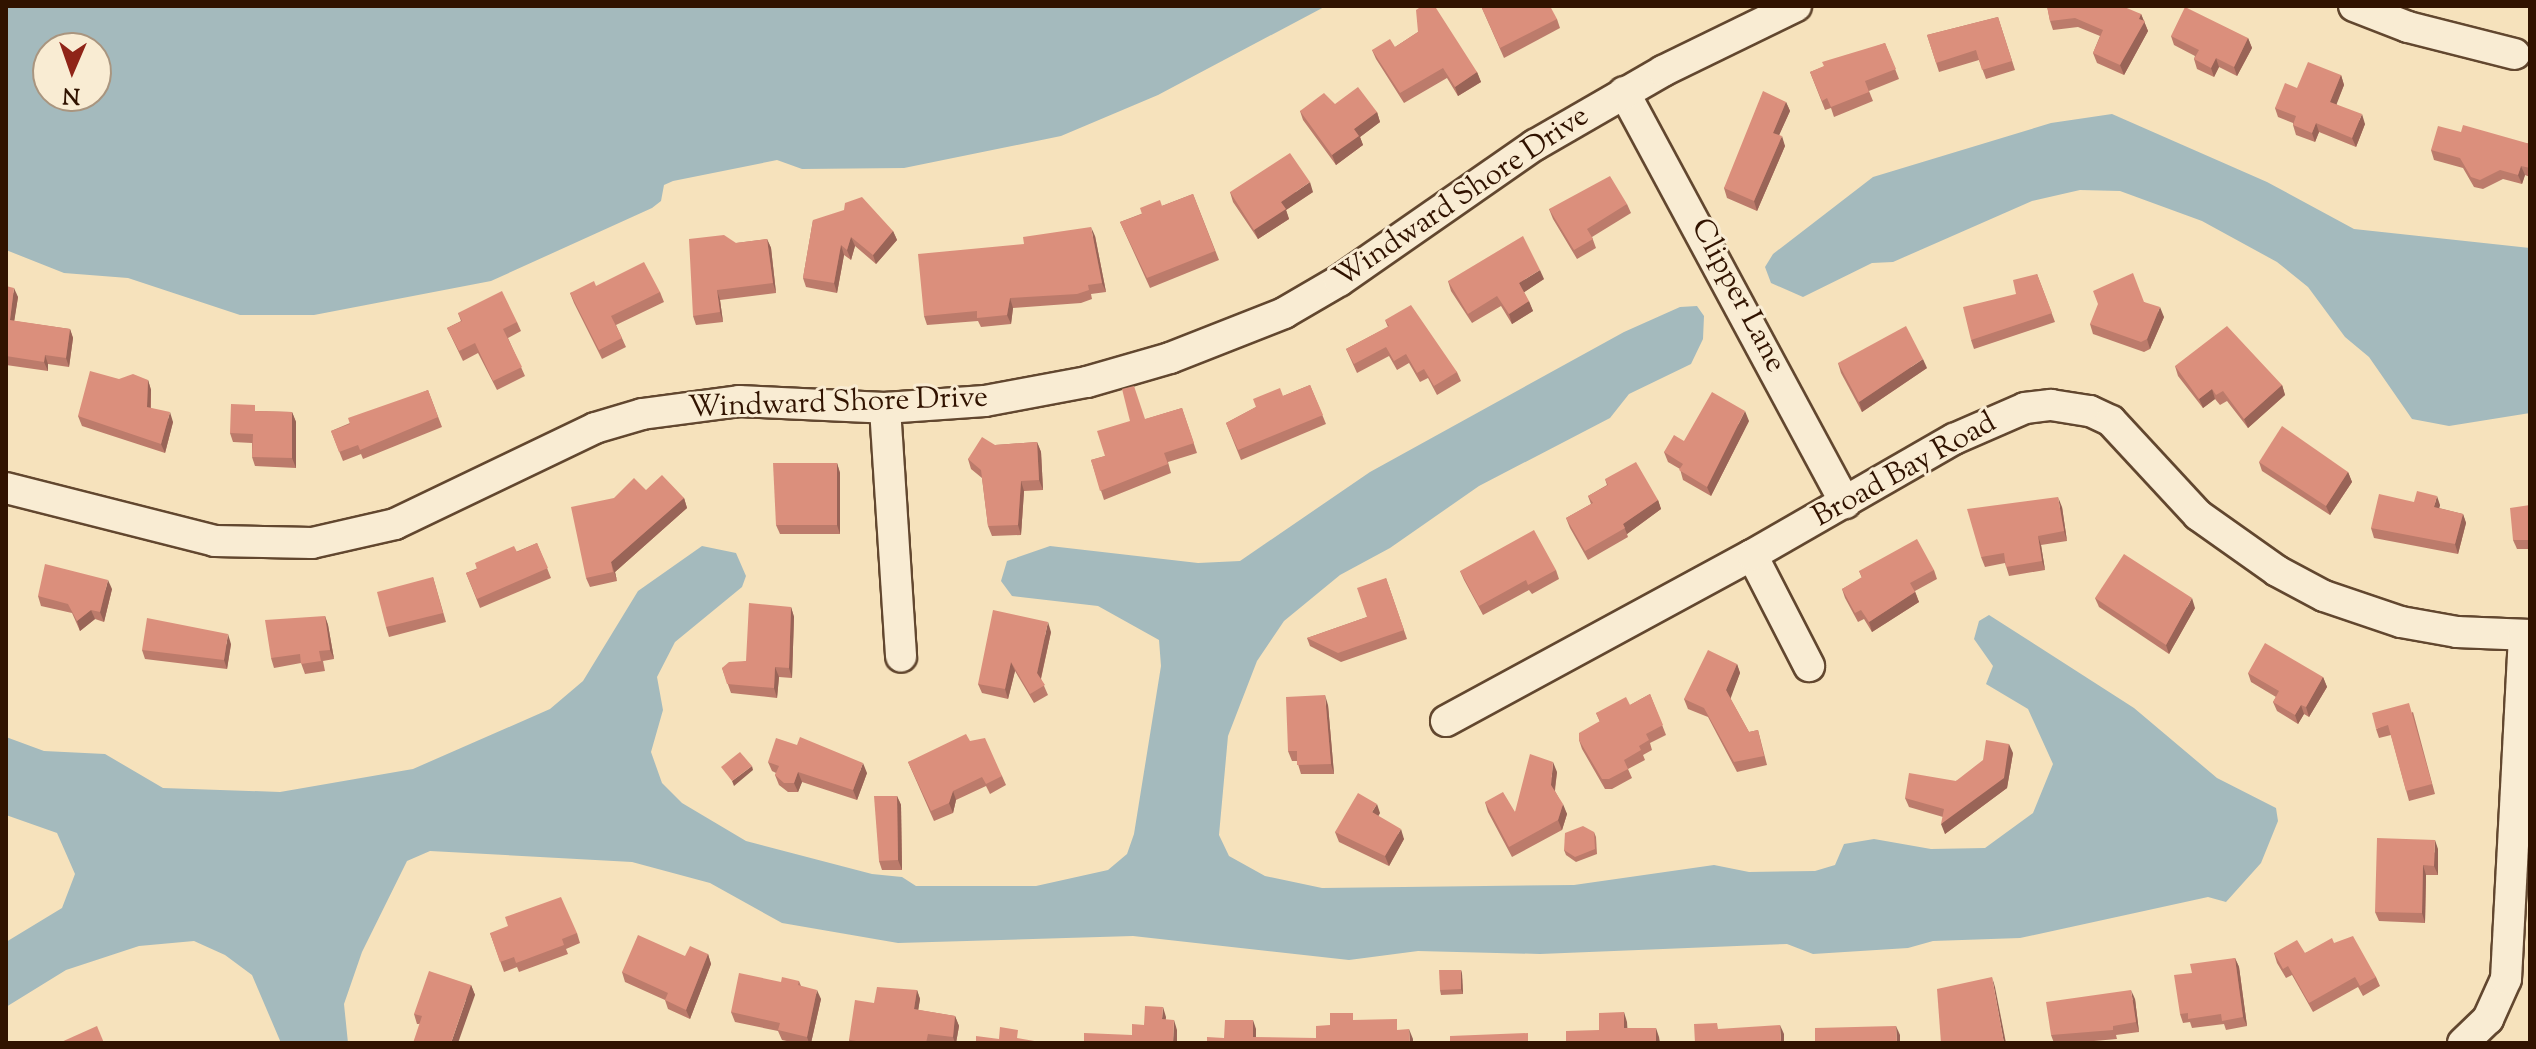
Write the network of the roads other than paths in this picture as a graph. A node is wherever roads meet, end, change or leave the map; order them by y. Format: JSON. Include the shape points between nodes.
{"nodes":[{"id":1,"x":1796,"y":6,"type":"edge"},
{"id":2,"x":2354,"y":6,"type":"edge"},
{"id":3,"x":2515,"y":54,"type":"dead end"},
{"id":4,"x":1624,"y":92,"type":"junction"},
{"id":5,"x":885,"y":408,"type":"junction"},
{"id":6,"x":6,"y":488,"type":"edge"},
{"id":7,"x":1845,"y":503,"type":"junction"},
{"id":8,"x":1752,"y":555,"type":"junction"},
{"id":9,"x":2527,"y":635,"type":"edge"},
{"id":10,"x":901,"y":656,"type":"dead end"},
{"id":11,"x":1809,"y":666,"type":"dead end"},
{"id":12,"x":1446,"y":721,"type":"dead end"},
{"id":13,"x":2463,"y":1043,"type":"edge"}],
"edges":[{"from":1,"to":4,"type":"street","name":"Windward Shore Drive"},
{"from":2,"to":3,"type":"street","via":[[2408,27]]},
{"from":4,"to":5,"type":"street","name":"Windward Shore Drive","via":[[1449,201],[1339,281],[1235,334],[1036,395]]},
{"from":4,"to":7,"type":"street","name":"Clipper Lane"},
{"from":5,"to":6,"type":"street","name":"Windward Shore Drive","via":[[739,401],[642,414],[595,428],[395,524],[312,543],[215,541]]},
{"from":5,"to":10,"type":"street"},
{"from":7,"to":8,"type":"street","name":"Broad Bay Road"},
{"from":7,"to":9,"type":"street","name":"Broad Bay Road","via":[[1991,421],[2025,408],[2071,406],[2111,421],[2171,488],[2229,541],[2324,596],[2401,622]]},
{"from":8,"to":11,"type":"street"},
{"from":8,"to":12,"type":"street","name":"Broad Bay Road"},
{"from":9,"to":13,"type":"street","via":[[2506,979],[2488,1019]]}]}
